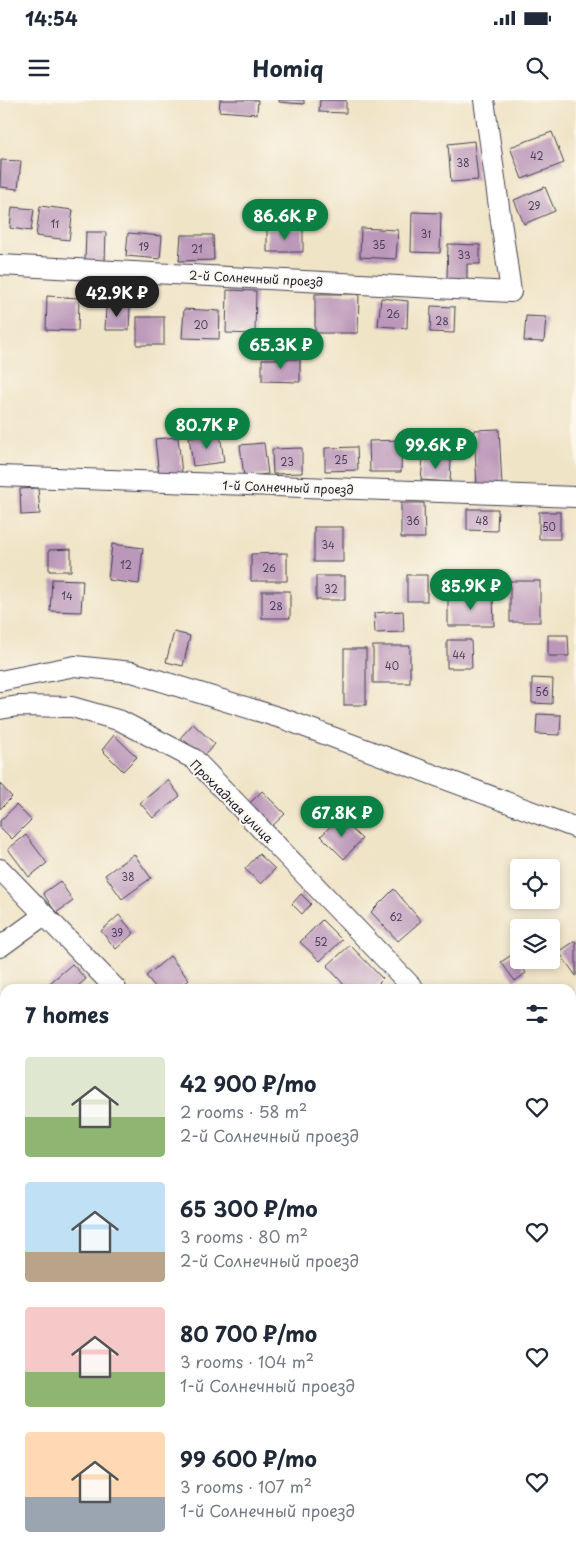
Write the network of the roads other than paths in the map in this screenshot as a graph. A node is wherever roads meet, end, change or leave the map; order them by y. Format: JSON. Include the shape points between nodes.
{"nodes":[{"id":1,"x":484,"y":100,"type":"edge"},
{"id":2,"x":0,"y":265,"type":"edge"},
{"id":3,"x":0,"y":476,"type":"edge"},
{"id":4,"x":576,"y":497,"type":"edge"},
{"id":5,"x":0,"y":681,"type":"edge"},
{"id":6,"x":0,"y":710,"type":"edge"},
{"id":7,"x":576,"y":828,"type":"edge"},
{"id":8,"x":0,"y":869,"type":"edge"},
{"id":9,"x":44,"y":915,"type":"junction"},
{"id":10,"x":0,"y":947,"type":"edge"},
{"id":11,"x":111,"y":984,"type":"edge"},
{"id":12,"x":409,"y":984,"type":"edge"}],
"edges":[{"from":1,"to":2,"type":"street","name":"2-й Солнечный проезд","via":[[511,292]]},
{"from":3,"to":4,"type":"street","name":"1-й Солнечный проезд"},
{"from":5,"to":7,"type":"street","via":[[75,666],[132,672],[284,719]]},
{"from":6,"to":12,"type":"street","name":"Прохладная улица","via":[[18,706],[72,707],[121,721],[194,759]]},
{"from":8,"to":9,"type":"street"},
{"from":9,"to":10,"type":"street"},
{"from":9,"to":11,"type":"street"}]}
